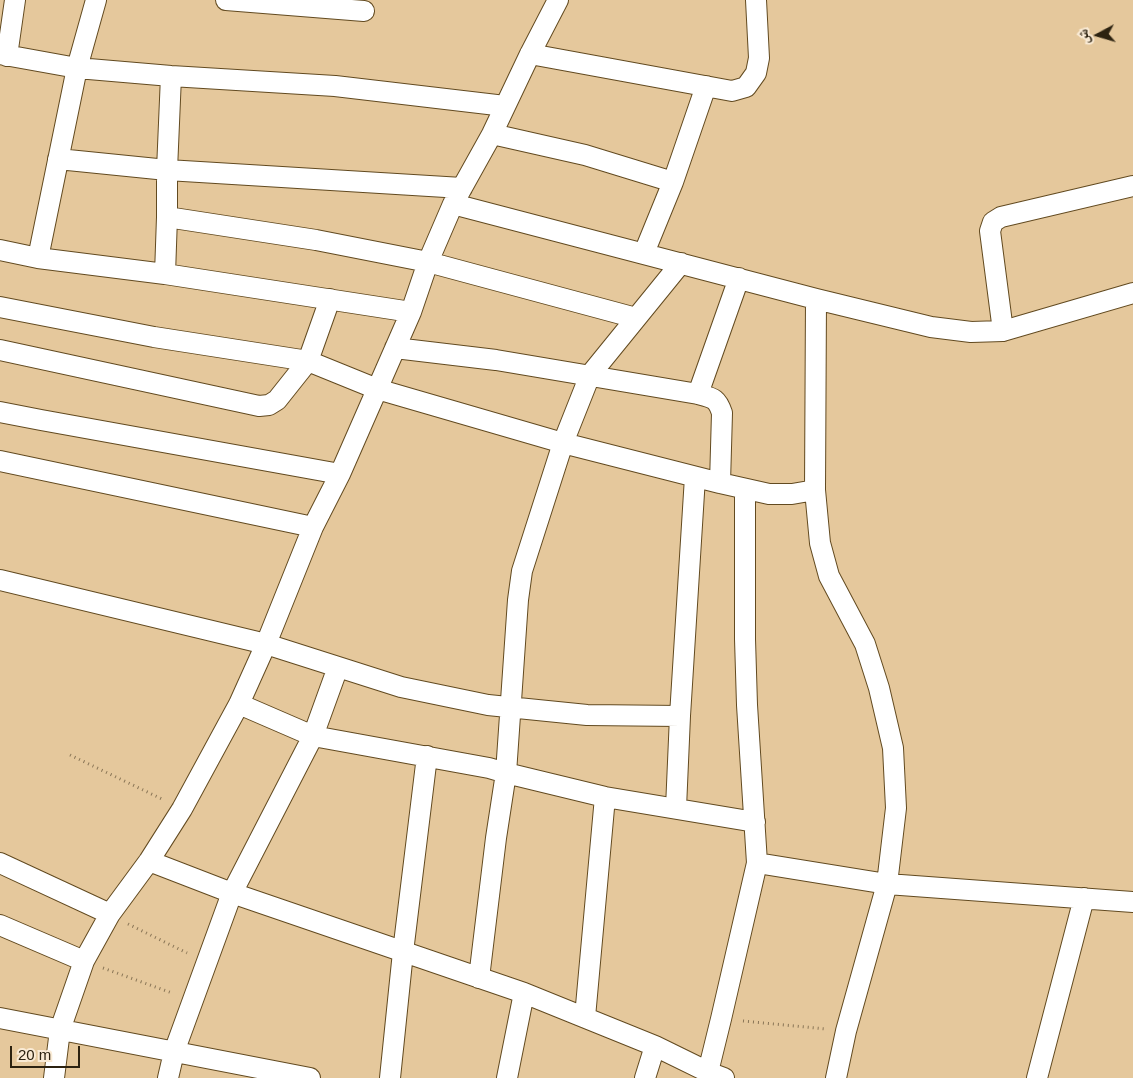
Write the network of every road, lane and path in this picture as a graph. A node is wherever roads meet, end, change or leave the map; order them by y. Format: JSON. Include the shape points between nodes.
{"nodes":[{"id":1,"x":15,"y":0,"type":"edge"},
{"id":2,"x":96,"y":0,"type":"edge"},
{"id":3,"x":226,"y":0,"type":"edge"},
{"id":4,"x":558,"y":0,"type":"edge"},
{"id":5,"x":756,"y":0,"type":"edge"},
{"id":6,"x":364,"y":11,"type":"dead end"},
{"id":7,"x":530,"y":54,"type":"junction"},
{"id":8,"x":3,"y":55,"type":"edge"},
{"id":9,"x":77,"y":68,"type":"junction"},
{"id":10,"x":171,"y":76,"type":"junction"},
{"id":11,"x":706,"y":86,"type":"junction"},
{"id":12,"x":505,"y":106,"type":"junction"},
{"id":13,"x":492,"y":134,"type":"junction"},
{"id":14,"x":58,"y":159,"type":"junction"},
{"id":15,"x":167,"y":170,"type":"junction"},
{"id":16,"x":673,"y":182,"type":"junction"},
{"id":17,"x":1133,"y":186,"type":"edge"},
{"id":18,"x":458,"y":196,"type":"junction"},
{"id":19,"x":167,"y":217,"type":"junction"},
{"id":20,"x":0,"y":250,"type":"edge"},
{"id":21,"x":644,"y":253,"type":"junction"},
{"id":22,"x":38,"y":258,"type":"junction"},
{"id":23,"x":428,"y":262,"type":"junction"},
{"id":24,"x":681,"y":263,"type":"junction"},
{"id":25,"x":165,"y":274,"type":"junction"},
{"id":26,"x":739,"y":278,"type":"junction"},
{"id":27,"x":1133,"y":293,"type":"edge"},
{"id":28,"x":330,"y":299,"type":"junction"},
{"id":29,"x":816,"y":299,"type":"junction"},
{"id":30,"x":0,"y":307,"type":"edge"},
{"id":31,"x":412,"y":312,"type":"junction"},
{"id":32,"x":636,"y":318,"type":"junction"},
{"id":33,"x":1003,"y":331,"type":"junction"},
{"id":34,"x":395,"y":348,"type":"junction"},
{"id":35,"x":0,"y":350,"type":"edge"},
{"id":36,"x":308,"y":361,"type":"junction"},
{"id":37,"x":590,"y":375,"type":"junction"},
{"id":38,"x":377,"y":389,"type":"junction"},
{"id":39,"x":698,"y":394,"type":"junction"},
{"id":40,"x":0,"y":412,"type":"edge"},
{"id":41,"x":563,"y":443,"type":"junction"},
{"id":42,"x":0,"y":461,"type":"edge"},
{"id":43,"x":340,"y":474,"type":"junction"},
{"id":44,"x":695,"y":477,"type":"junction"},
{"id":45,"x":720,"y":483,"type":"junction"},
{"id":46,"x":745,"y":488,"type":"junction"},
{"id":47,"x":815,"y":490,"type":"junction"},
{"id":48,"x":313,"y":527,"type":"junction"},
{"id":49,"x":0,"y":580,"type":"edge"},
{"id":50,"x":266,"y":644,"type":"junction"},
{"id":51,"x":338,"y":667,"type":"junction"},
{"id":52,"x":239,"y":704,"type":"junction"},
{"id":53,"x":510,"y":707,"type":"junction"},
{"id":54,"x":680,"y":716,"type":"junction"},
{"id":55,"x":313,"y":736,"type":"junction"},
{"id":56,"x":70,"y":755,"type":"dead end"},
{"id":57,"x":427,"y":756,"type":"junction"},
{"id":58,"x":506,"y":774,"type":"junction"},
{"id":59,"x":605,"y":797,"type":"junction"},
{"id":60,"x":676,"y":808,"type":"junction"},
{"id":61,"x":182,"y":810,"type":"junction"},
{"id":62,"x":755,"y":822,"type":"junction"},
{"id":63,"x":150,"y":861,"type":"junction"},
{"id":64,"x":0,"y":863,"type":"edge"},
{"id":65,"x":757,"y":863,"type":"junction"},
{"id":66,"x":887,"y":884,"type":"junction"},
{"id":67,"x":232,"y":893,"type":"junction"},
{"id":68,"x":1084,"y":898,"type":"junction"},
{"id":69,"x":1133,"y":902,"type":"edge"},
{"id":70,"x":110,"y":914,"type":"junction"},
{"id":71,"x":2,"y":932,"type":"edge"},
{"id":72,"x":403,"y":952,"type":"junction"},
{"id":73,"x":84,"y":961,"type":"junction"},
{"id":74,"x":207,"y":963,"type":"junction"},
{"id":75,"x":479,"y":978,"type":"junction"},
{"id":76,"x":524,"y":993,"type":"junction"},
{"id":77,"x":193,"y":1001,"type":"junction"},
{"id":78,"x":585,"y":1017,"type":"junction"},
{"id":79,"x":0,"y":1018,"type":"edge"},
{"id":80,"x":721,"y":1019,"type":"junction"},
{"id":81,"x":60,"y":1030,"type":"junction"},
{"id":82,"x":846,"y":1031,"type":"junction"},
{"id":83,"x":655,"y":1046,"type":"junction"},
{"id":84,"x":174,"y":1052,"type":"junction"},
{"id":85,"x":716,"y":1075,"type":"edge"},
{"id":86,"x":54,"y":1078,"type":"edge"},
{"id":87,"x":168,"y":1078,"type":"edge"},
{"id":88,"x":310,"y":1078,"type":"edge"},
{"id":89,"x":390,"y":1078,"type":"edge"},
{"id":90,"x":508,"y":1078,"type":"edge"},
{"id":91,"x":645,"y":1078,"type":"edge"},
{"id":92,"x":836,"y":1078,"type":"edge"},
{"id":93,"x":1037,"y":1078,"type":"edge"}],
"edges":[{"from":1,"to":8,"type":"street"},
{"from":2,"to":9,"type":"street"},
{"from":3,"to":6,"type":"street"},
{"from":4,"to":7,"type":"street"},
{"from":5,"to":11,"type":"street","via":[[759,58],[756,73],[746,87],[732,91]]},
{"from":7,"to":11,"type":"street"},
{"from":7,"to":12,"type":"street"},
{"from":8,"to":9,"type":"street"},
{"from":9,"to":10,"type":"street"},
{"from":9,"to":14,"type":"street"},
{"from":10,"to":12,"type":"street","via":[[335,86]]},
{"from":10,"to":15,"type":"street"},
{"from":11,"to":16,"type":"street"},
{"from":12,"to":13,"type":"street"},
{"from":13,"to":16,"type":"street","via":[[585,155]]},
{"from":13,"to":18,"type":"street"},
{"from":14,"to":15,"type":"street"},
{"from":14,"to":22,"type":"street"},
{"from":15,"to":18,"type":"street"},
{"from":15,"to":19,"type":"street"},
{"from":16,"to":21,"type":"street"},
{"from":17,"to":33,"type":"street","via":[[1002,217],[993,222],[990,231]]},
{"from":18,"to":21,"type":"street"},
{"from":18,"to":23,"type":"street"},
{"from":19,"to":23,"type":"street","via":[[316,240]]},
{"from":19,"to":25,"type":"street"},
{"from":20,"to":22,"type":"street"},
{"from":21,"to":24,"type":"street"},
{"from":22,"to":25,"type":"street"},
{"from":23,"to":31,"type":"street"},
{"from":23,"to":32,"type":"street"},
{"from":24,"to":26,"type":"street"},
{"from":24,"to":32,"type":"street"},
{"from":25,"to":28,"type":"street"},
{"from":26,"to":29,"type":"street"},
{"from":26,"to":39,"type":"street"},
{"from":27,"to":33,"type":"street"},
{"from":28,"to":31,"type":"street"},
{"from":28,"to":36,"type":"street"},
{"from":29,"to":33,"type":"street","via":[[931,327],[970,332]]},
{"from":29,"to":47,"type":"street"},
{"from":30,"to":36,"type":"street","via":[[154,337]]},
{"from":31,"to":34,"type":"street"},
{"from":32,"to":37,"type":"street"},
{"from":34,"to":37,"type":"street"},
{"from":34,"to":38,"type":"street"},
{"from":35,"to":36,"type":"street","via":[[259,406],[269,406],[277,400]]},
{"from":36,"to":38,"type":"street"},
{"from":37,"to":39,"type":"street"},
{"from":37,"to":41,"type":"street"},
{"from":38,"to":41,"type":"street"},
{"from":38,"to":43,"type":"street"},
{"from":39,"to":45,"type":"street","via":[[714,398],[722,414]]},
{"from":40,"to":43,"type":"street"},
{"from":41,"to":44,"type":"street"},
{"from":41,"to":53,"type":"street","via":[[522,571]]},
{"from":42,"to":48,"type":"street"},
{"from":43,"to":48,"type":"street"},
{"from":44,"to":45,"type":"street"},
{"from":44,"to":54,"type":"street"},
{"from":45,"to":46,"type":"street"},
{"from":46,"to":47,"type":"street","via":[[769,494]]},
{"from":46,"to":62,"type":"street","via":[[745,649]]},
{"from":47,"to":66,"type":"street","via":[[820,543],[829,576],[865,644],[893,748],[896,808]]},
{"from":48,"to":50,"type":"street"},
{"from":49,"to":50,"type":"street"},
{"from":50,"to":51,"type":"street"},
{"from":50,"to":52,"type":"street"},
{"from":51,"to":53,"type":"street","via":[[401,687]]},
{"from":51,"to":55,"type":"street"},
{"from":52,"to":55,"type":"street"},
{"from":52,"to":61,"type":"street"},
{"from":53,"to":54,"type":"street","via":[[587,715]]},
{"from":53,"to":58,"type":"street"},
{"from":54,"to":60,"type":"street"},
{"from":55,"to":57,"type":"street"},
{"from":55,"to":67,"type":"street"},
{"from":56,"to":61,"type":"path"},
{"from":57,"to":58,"type":"street"},
{"from":57,"to":72,"type":"street"},
{"from":58,"to":59,"type":"street"},
{"from":58,"to":75,"type":"street"},
{"from":59,"to":60,"type":"street"},
{"from":59,"to":78,"type":"street"},
{"from":60,"to":62,"type":"street"},
{"from":61,"to":63,"type":"street"},
{"from":62,"to":65,"type":"street"},
{"from":63,"to":67,"type":"street"},
{"from":63,"to":70,"type":"street"},
{"from":64,"to":70,"type":"street"},
{"from":65,"to":66,"type":"street"},
{"from":65,"to":80,"type":"street"},
{"from":66,"to":68,"type":"street"},
{"from":66,"to":82,"type":"street"},
{"from":67,"to":72,"type":"street"},
{"from":67,"to":74,"type":"street"},
{"from":68,"to":69,"type":"street"},
{"from":68,"to":93,"type":"street"},
{"from":70,"to":73,"type":"street"},
{"from":70,"to":74,"type":"path"},
{"from":71,"to":73,"type":"street"},
{"from":72,"to":75,"type":"street"},
{"from":72,"to":89,"type":"street"},
{"from":73,"to":77,"type":"path"},
{"from":73,"to":81,"type":"street"},
{"from":74,"to":77,"type":"street"},
{"from":75,"to":76,"type":"street"},
{"from":76,"to":78,"type":"street"},
{"from":76,"to":90,"type":"street"},
{"from":77,"to":84,"type":"street"},
{"from":78,"to":83,"type":"street"},
{"from":79,"to":81,"type":"street"},
{"from":80,"to":82,"type":"path"},
{"from":80,"to":85,"type":"street"},
{"from":81,"to":84,"type":"street"},
{"from":81,"to":86,"type":"street"},
{"from":82,"to":92,"type":"street"},
{"from":83,"to":85,"type":"street"},
{"from":83,"to":91,"type":"street"},
{"from":84,"to":87,"type":"street"},
{"from":84,"to":88,"type":"street"}]}
